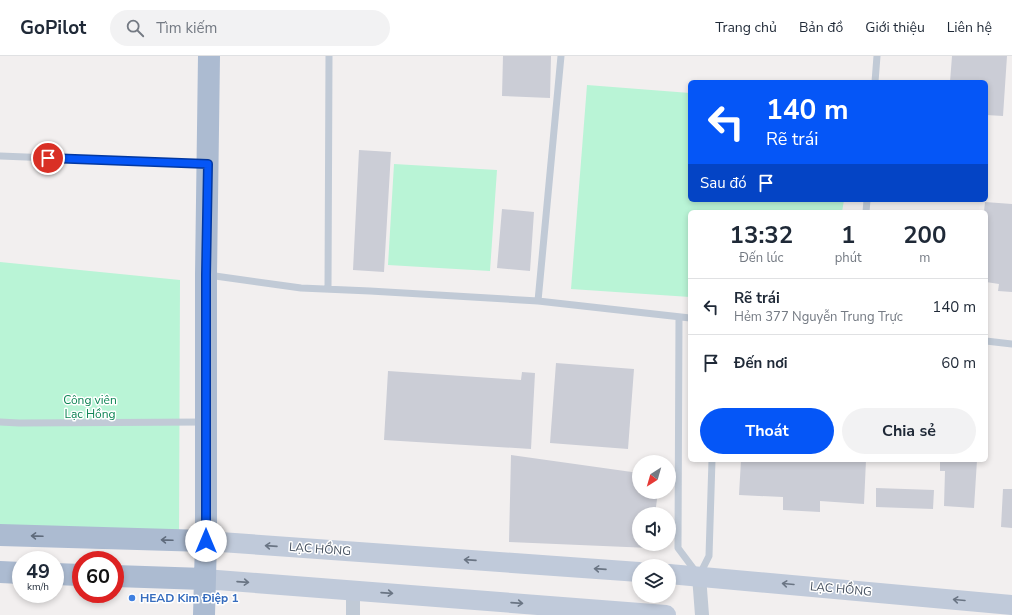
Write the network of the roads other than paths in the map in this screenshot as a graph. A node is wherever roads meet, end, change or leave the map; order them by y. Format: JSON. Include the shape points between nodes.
{"nodes":[{"id":1,"x":209,"y":56,"type":"edge"},
{"id":2,"x":329,"y":56,"type":"edge"},
{"id":3,"x":561,"y":56,"type":"edge"},
{"id":4,"x":877,"y":56,"type":"edge"},
{"id":5,"x":875,"y":80,"type":"edge"},
{"id":6,"x":0,"y":156,"type":"edge"},
{"id":7,"x":208,"y":164,"type":"junction"},
{"id":8,"x":206,"y":275,"type":"junction"},
{"id":9,"x":328,"y":289,"type":"junction"},
{"id":10,"x":538,"y":301,"type":"junction"},
{"id":11,"x":680,"y":317,"type":"junction"},
{"id":12,"x":688,"y":318,"type":"edge"},
{"id":13,"x":988,"y":341,"type":"edge"},
{"id":14,"x":1012,"y":344,"type":"edge"},
{"id":15,"x":0,"y":422,"type":"edge"},
{"id":16,"x":206,"y":422,"type":"junction"},
{"id":17,"x":712,"y":462,"type":"edge"},
{"id":18,"x":0,"y":534,"type":"edge"},
{"id":19,"x":206,"y":541,"type":"junction"},
{"id":20,"x":632,"y":571,"type":"edge"},
{"id":21,"x":0,"y":572,"type":"edge"},
{"id":22,"x":12,"y":573,"type":"edge"},
{"id":23,"x":676,"y":574,"type":"edge"},
{"id":24,"x":124,"y":576,"type":"edge"},
{"id":25,"x":700,"y":576,"type":"junction"},
{"id":26,"x":204,"y":579,"type":"junction"},
{"id":27,"x":353,"y":591,"type":"junction"},
{"id":28,"x":1012,"y":605,"type":"edge"},
{"id":29,"x":984,"y":609,"type":"edge"},
{"id":30,"x":204,"y":615,"type":"edge"},
{"id":31,"x":353,"y":615,"type":"edge"},
{"id":32,"x":666,"y":615,"type":"edge"},
{"id":33,"x":702,"y":615,"type":"edge"}],
"edges":[{"from":1,"to":7,"type":"main road"},
{"from":2,"to":9,"type":"lane"},
{"from":3,"to":10,"type":"lane"},
{"from":4,"to":5,"type":"lane"},
{"from":6,"to":7,"type":"lane"},
{"from":7,"to":8,"type":"main road"},
{"from":8,"to":9,"type":"lane","via":[[301,288]]},
{"from":8,"to":16,"type":"main road"},
{"from":9,"to":10,"type":"lane"},
{"from":10,"to":11,"type":"lane"},
{"from":11,"to":12,"type":"lane"},
{"from":11,"to":25,"type":"lane","via":[[678,548]]},
{"from":13,"to":14,"type":"lane"},
{"from":15,"to":16,"type":"lane"},
{"from":16,"to":19,"type":"main road"},
{"from":17,"to":25,"type":"lane","via":[[709,556]]},
{"from":19,"to":18,"type":"main road","name":"LẠC HỒNG","one_way":true},
{"from":20,"to":19,"type":"main road","name":"LẠC HỒNG","one_way":true},
{"from":19,"to":26,"type":"main road"},
{"from":21,"to":22,"type":"main road"},
{"from":23,"to":25,"type":"main road","name":"LẠC HỒNG"},
{"from":24,"to":26,"type":"main road"},
{"from":29,"to":25,"type":"main road","name":"LẠC HỒNG","one_way":true},
{"from":25,"to":33,"type":"street"},
{"from":26,"to":27,"type":"main road","one_way":true},
{"from":26,"to":30,"type":"main road"},
{"from":27,"to":31,"type":"street"},
{"from":27,"to":32,"type":"main road","one_way":true},
{"from":28,"to":29,"type":"main road","name":"LẠC HỒNG"}]}
